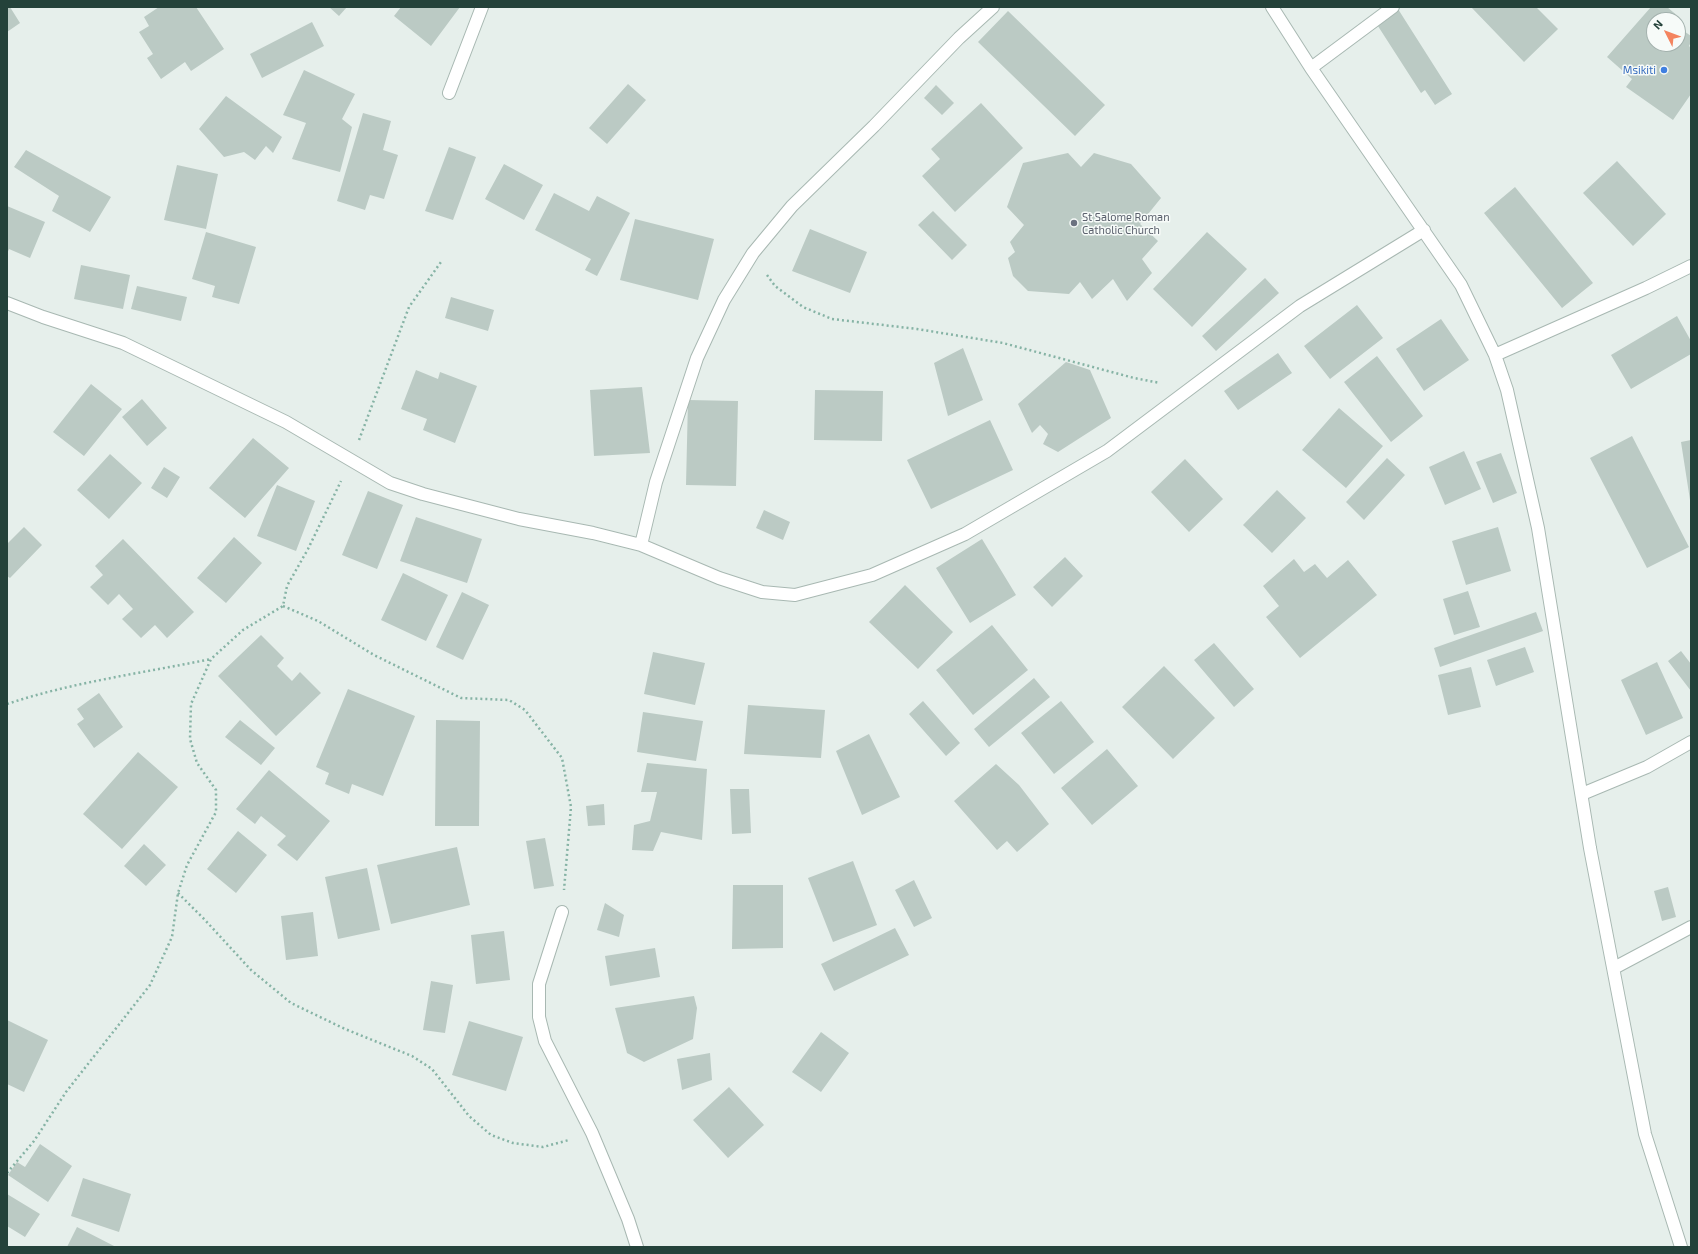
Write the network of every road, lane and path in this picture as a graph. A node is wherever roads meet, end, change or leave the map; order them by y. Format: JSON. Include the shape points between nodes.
{"nodes":[{"id":1,"x":482,"y":7,"type":"edge"},
{"id":2,"x":993,"y":7,"type":"edge"},
{"id":3,"x":1272,"y":7,"type":"edge"},
{"id":4,"x":1393,"y":7,"type":"edge"},
{"id":5,"x":1311,"y":68,"type":"junction"},
{"id":6,"x":449,"y":93,"type":"dead end"},
{"id":7,"x":1424,"y":230,"type":"junction"},
{"id":8,"x":753,"y":253,"type":"junction"},
{"id":9,"x":441,"y":262,"type":"dead end"},
{"id":10,"x":1691,"y":266,"type":"edge"},
{"id":11,"x":7,"y":303,"type":"edge"},
{"id":12,"x":1495,"y":355,"type":"junction"},
{"id":13,"x":1190,"y":389,"type":"junction"},
{"id":14,"x":351,"y":460,"type":"junction"},
{"id":15,"x":641,"y":545,"type":"junction"},
{"id":16,"x":283,"y":606,"type":"junction"},
{"id":17,"x":211,"y":659,"type":"junction"},
{"id":18,"x":7,"y":704,"type":"edge"},
{"id":19,"x":1691,"y":742,"type":"edge"},
{"id":20,"x":1582,"y":794,"type":"junction"},
{"id":21,"x":178,"y":893,"type":"junction"},
{"id":22,"x":562,"y":912,"type":"joint"},
{"id":23,"x":1691,"y":927,"type":"edge"},
{"id":24,"x":1614,"y":968,"type":"junction"},
{"id":25,"x":592,"y":1133,"type":"junction"},
{"id":26,"x":7,"y":1173,"type":"edge"},
{"id":27,"x":637,"y":1247,"type":"edge"},
{"id":28,"x":1681,"y":1247,"type":"edge"}],
"edges":[{"from":1,"to":6,"type":"street"},
{"from":2,"to":8,"type":"street","via":[[792,206]]},
{"from":3,"to":5,"type":"street"},
{"from":4,"to":5,"type":"street"},
{"from":5,"to":7,"type":"street"},
{"from":7,"to":12,"type":"street","via":[[1461,285]]},
{"from":7,"to":13,"type":"street","via":[[1300,306]]},
{"from":8,"to":13,"type":"path","via":[[775,286],[803,308],[832,319],[1003,343],[1134,378]]},
{"from":8,"to":15,"type":"street","via":[[724,300],[697,358],[656,482]]},
{"from":9,"to":14,"type":"path","via":[[409,307]]},
{"from":10,"to":12,"type":"street"},
{"from":11,"to":14,"type":"street","via":[[123,343],[286,422]]},
{"from":12,"to":20,"type":"street","via":[[1508,390],[1538,528]]},
{"from":13,"to":15,"type":"street","via":[[1101,455],[965,534],[872,575],[795,595],[762,592],[719,578]]},
{"from":14,"to":15,"type":"street","via":[[390,482],[423,494],[519,519]]},
{"from":14,"to":16,"type":"path","via":[[308,549],[286,586]]},
{"from":16,"to":17,"type":"path","via":[[243,630]]},
{"from":16,"to":22,"type":"path","via":[[318,621],[374,655],[460,698],[509,700],[525,710],[562,758],[571,807]]},
{"from":17,"to":18,"type":"path","via":[[79,683]]},
{"from":17,"to":21,"type":"path","via":[[191,704],[190,739],[197,763],[216,790],[216,812],[187,865]]},
{"from":19,"to":20,"type":"street","via":[[1647,767]]},
{"from":20,"to":24,"type":"street"},
{"from":21,"to":25,"type":"path","via":[[251,970],[291,1003],[345,1029],[412,1056],[432,1070],[470,1116],[491,1135],[513,1143],[543,1147]]},
{"from":21,"to":26,"type":"path","via":[[172,937],[150,985],[66,1092],[34,1141]]},
{"from":22,"to":25,"type":"street","via":[[539,984],[539,1017],[545,1041]]},
{"from":23,"to":24,"type":"street"},
{"from":24,"to":28,"type":"street","via":[[1645,1134]]},
{"from":25,"to":27,"type":"street"}]}
